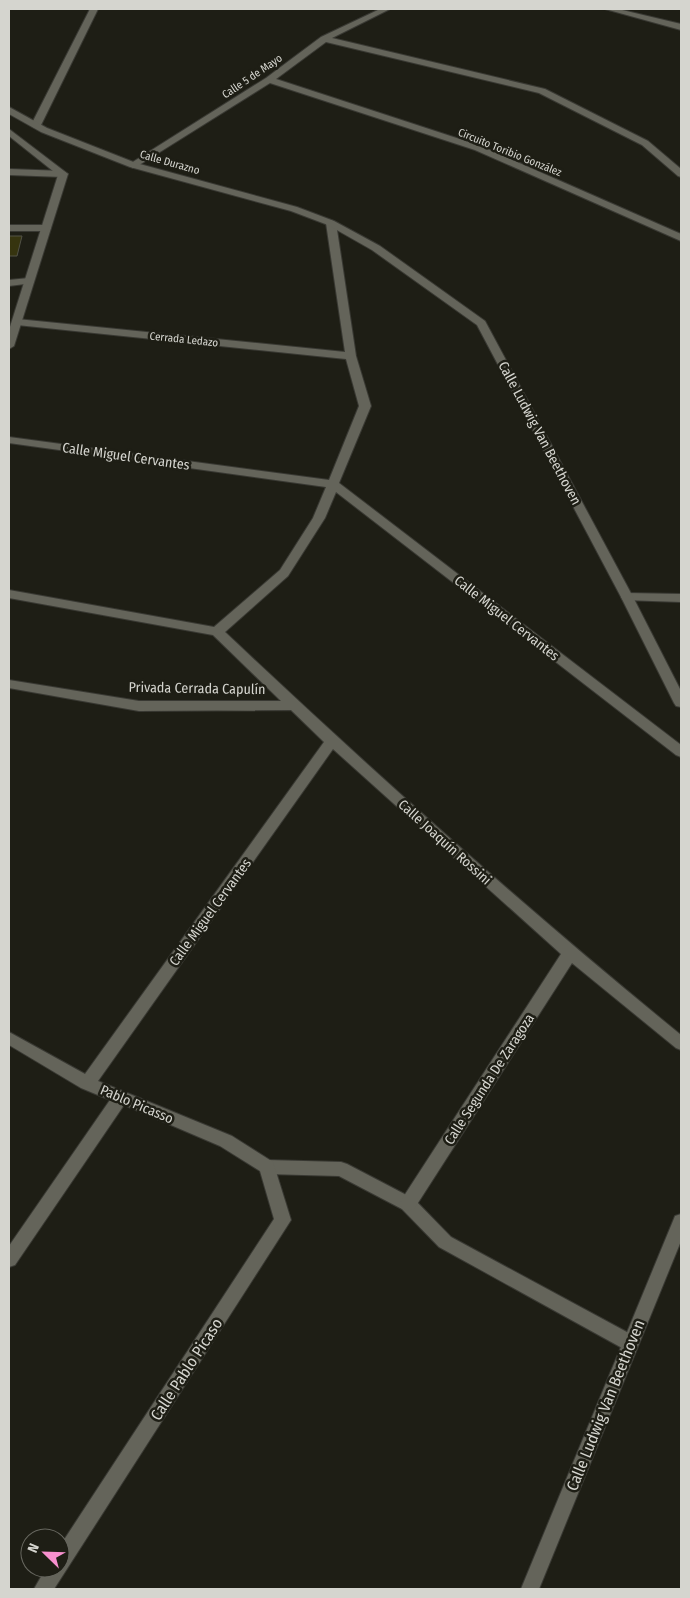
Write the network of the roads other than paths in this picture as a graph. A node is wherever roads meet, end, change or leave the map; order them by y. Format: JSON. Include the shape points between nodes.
{"nodes":[{"id":1,"x":94,"y":9,"type":"edge"},
{"id":2,"x":386,"y":9,"type":"edge"},
{"id":3,"x":609,"y":9,"type":"edge"},
{"id":4,"x":681,"y":27,"type":"edge"},
{"id":5,"x":324,"y":39,"type":"junction"},
{"id":6,"x":269,"y":80,"type":"junction"},
{"id":7,"x":9,"y":110,"type":"edge"},
{"id":8,"x":36,"y":125,"type":"junction"},
{"id":9,"x":9,"y":132,"type":"edge"},
{"id":10,"x":133,"y":164,"type":"junction"},
{"id":11,"x":9,"y":172,"type":"edge"},
{"id":12,"x":63,"y":174,"type":"junction"},
{"id":13,"x":681,"y":174,"type":"edge"},
{"id":14,"x":330,"y":223,"type":"junction"},
{"id":15,"x":9,"y":228,"type":"edge"},
{"id":16,"x":46,"y":228,"type":"junction"},
{"id":17,"x":681,"y":238,"type":"edge"},
{"id":18,"x":29,"y":281,"type":"junction"},
{"id":19,"x":9,"y":283,"type":"edge"},
{"id":20,"x":17,"y":322,"type":"junction"},
{"id":21,"x":9,"y":346,"type":"edge"},
{"id":22,"x":351,"y":356,"type":"junction"},
{"id":23,"x":9,"y":440,"type":"edge"},
{"id":24,"x":333,"y":484,"type":"junction"},
{"id":25,"x":9,"y":594,"type":"edge"},
{"id":26,"x":628,"y":597,"type":"junction"},
{"id":27,"x":681,"y":598,"type":"edge"},
{"id":28,"x":217,"y":632,"type":"junction"},
{"id":29,"x":9,"y":684,"type":"edge"},
{"id":30,"x":681,"y":703,"type":"edge"},
{"id":31,"x":296,"y":705,"type":"junction"},
{"id":32,"x":332,"y":741,"type":"junction"},
{"id":33,"x":681,"y":752,"type":"edge"},
{"id":34,"x":570,"y":953,"type":"junction"},
{"id":35,"x":9,"y":1038,"type":"edge"},
{"id":36,"x":681,"y":1044,"type":"edge"},
{"id":37,"x":87,"y":1083,"type":"junction"},
{"id":38,"x":120,"y":1098,"type":"junction"},
{"id":39,"x":267,"y":1167,"type":"junction"},
{"id":40,"x":408,"y":1204,"type":"junction"},
{"id":41,"x":681,"y":1222,"type":"edge"},
{"id":42,"x":9,"y":1260,"type":"edge"},
{"id":43,"x":630,"y":1343,"type":"junction"},
{"id":44,"x":70,"y":1548,"type":"edge"},
{"id":45,"x":50,"y":1578,"type":"edge"},
{"id":46,"x":43,"y":1589,"type":"edge"},
{"id":47,"x":530,"y":1589,"type":"edge"}],
"edges":[{"from":1,"to":8,"type":"street"},
{"from":2,"to":5,"type":"street","name":"Calle 5 de Mayo"},
{"from":3,"to":4,"type":"street"},
{"from":5,"to":6,"type":"street","name":"Calle 5 de Mayo"},
{"from":5,"to":13,"type":"street","via":[[542,91],[645,143]]},
{"from":6,"to":10,"type":"street","name":"Calle 5 de Mayo"},
{"from":6,"to":17,"type":"street","name":"Circuito Toribio González","via":[[478,148]]},
{"from":7,"to":8,"type":"street","name":"Calle Durazno"},
{"from":8,"to":10,"type":"street","name":"Calle Durazno"},
{"from":9,"to":12,"type":"street"},
{"from":10,"to":14,"type":"street","name":"Calle Durazno","via":[[294,209]]},
{"from":11,"to":12,"type":"street"},
{"from":12,"to":16,"type":"street"},
{"from":14,"to":22,"type":"street"},
{"from":14,"to":26,"type":"street","name":"Calle Ludwig Van Beethoven","via":[[376,248],[481,324]]},
{"from":15,"to":16,"type":"street"},
{"from":16,"to":18,"type":"street"},
{"from":18,"to":19,"type":"street"},
{"from":18,"to":20,"type":"street"},
{"from":20,"to":21,"type":"street"},
{"from":20,"to":22,"type":"street","name":"Cerrada Ledazo"},
{"from":22,"to":24,"type":"street","via":[[365,406]]},
{"from":23,"to":24,"type":"street","name":"Calle Miguel Cervantes"},
{"from":24,"to":28,"type":"street","via":[[319,518],[284,573]]},
{"from":24,"to":33,"type":"street","name":"Calle Miguel Cervantes"},
{"from":25,"to":28,"type":"street"},
{"from":26,"to":27,"type":"street"},
{"from":26,"to":30,"type":"street","name":"Calle Ludwig Van Beethoven"},
{"from":28,"to":31,"type":"street","name":"Calle Joaquín Rossini"},
{"from":29,"to":31,"type":"street","name":"Privada Cerrada Capulín","via":[[139,706]]},
{"from":31,"to":32,"type":"street","name":"Calle Joaquín Rossini"},
{"from":32,"to":34,"type":"street","name":"Calle Joaquín Rossini"},
{"from":32,"to":37,"type":"street","name":"Calle Miguel Cervantes"},
{"from":34,"to":36,"type":"street","name":"Calle Joaquín Rossini"},
{"from":34,"to":40,"type":"street","name":"Calle Segunda De Zaragoza"},
{"from":35,"to":37,"type":"street","name":"Pablo Picasso"},
{"from":37,"to":38,"type":"street","name":"Pablo Picasso"},
{"from":38,"to":39,"type":"street","name":"Pablo Picasso","via":[[226,1141]]},
{"from":38,"to":42,"type":"street"},
{"from":39,"to":40,"type":"street","via":[[341,1169]]},
{"from":39,"to":44,"type":"street","name":"Calle Pablo Picaso","via":[[283,1220]]},
{"from":40,"to":43,"type":"street","via":[[445,1242]]},
{"from":41,"to":43,"type":"street","name":"Calle Ludwig Van Beethoven"},
{"from":43,"to":47,"type":"street","name":"Calle Ludwig Van Beethoven"},
{"from":45,"to":46,"type":"street"}]}
